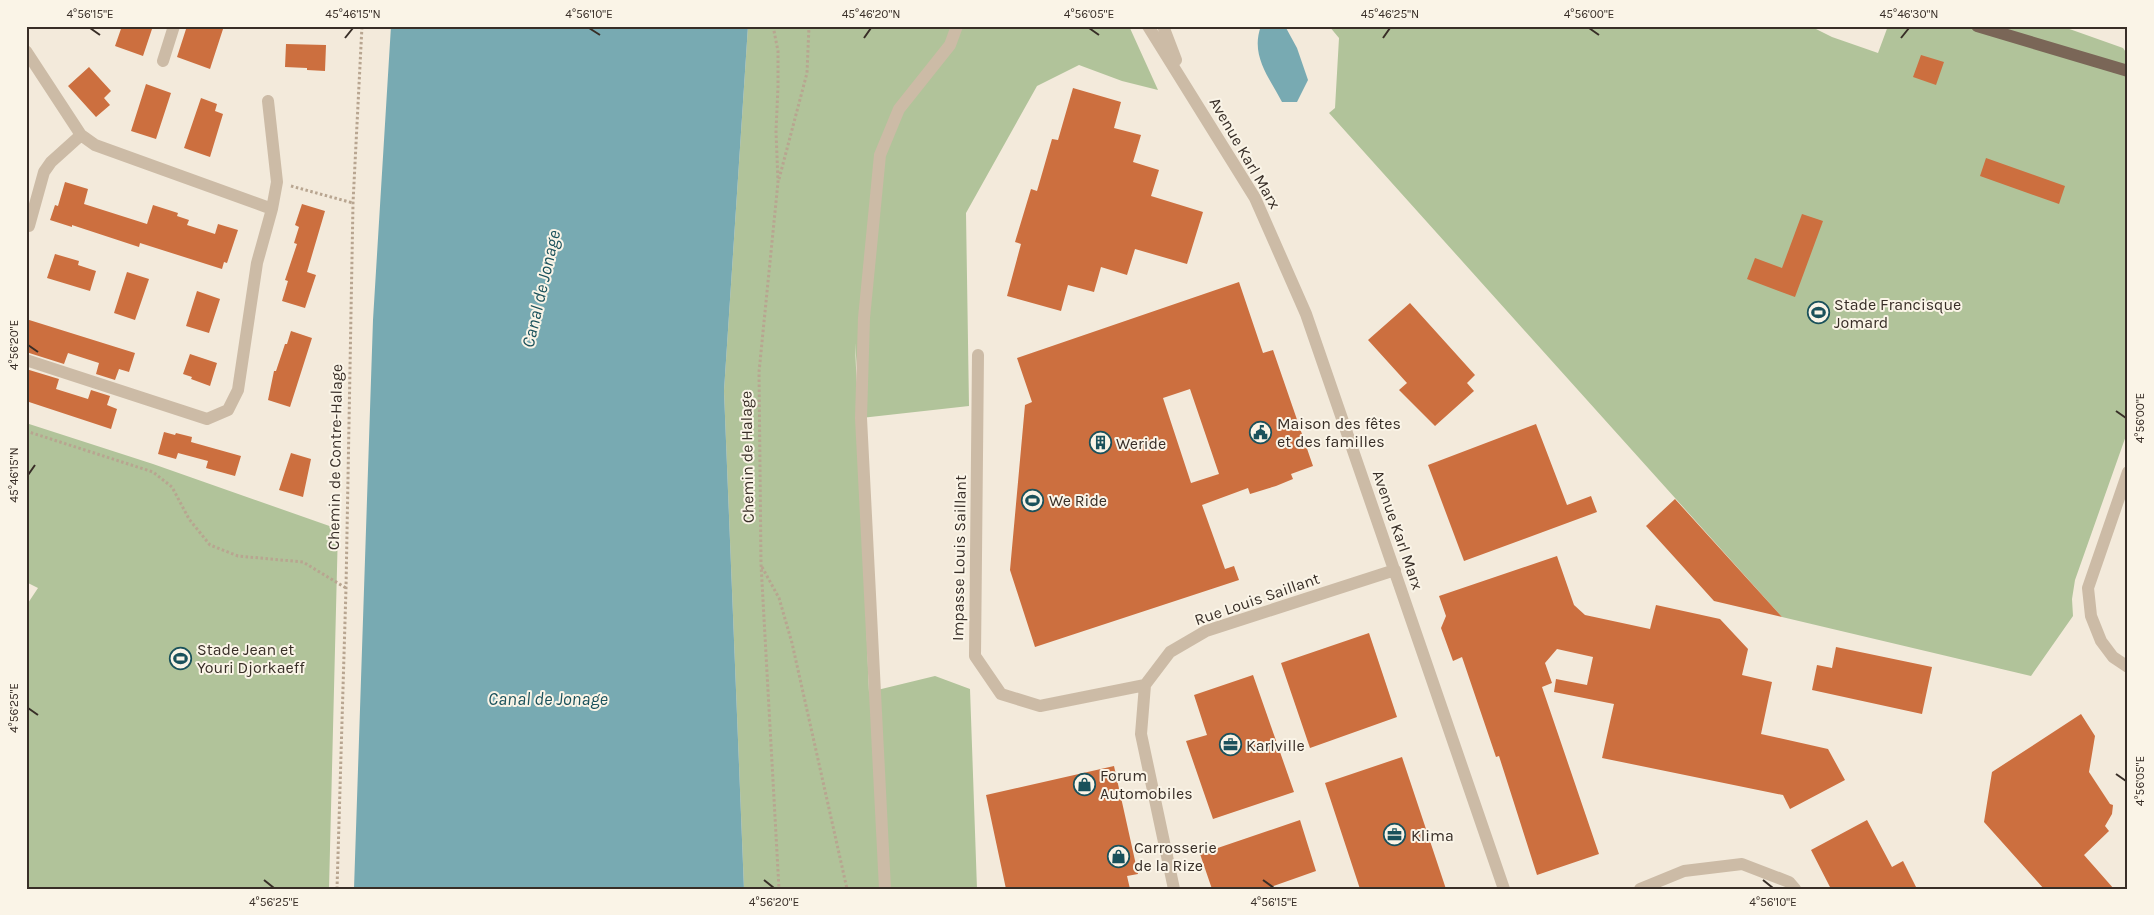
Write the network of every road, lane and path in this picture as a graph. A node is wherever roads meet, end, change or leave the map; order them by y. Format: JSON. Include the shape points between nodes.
{"nodes":[{"id":1,"x":174,"y":26,"type":"edge"},
{"id":2,"x":362,"y":26,"type":"edge"},
{"id":3,"x":773,"y":26,"type":"edge"},
{"id":4,"x":810,"y":26,"type":"edge"},
{"id":5,"x":957,"y":26,"type":"edge"},
{"id":6,"x":1148,"y":26,"type":"edge"},
{"id":7,"x":1163,"y":26,"type":"edge"},
{"id":8,"x":1977,"y":26,"type":"edge"},
{"id":9,"x":26,"y":51,"type":"edge"},
{"id":10,"x":163,"y":61,"type":"dead end"},
{"id":11,"x":2128,"y":71,"type":"edge"},
{"id":12,"x":1186,"y":86,"type":"junction"},
{"id":13,"x":268,"y":101,"type":"dead end"},
{"id":14,"x":81,"y":135,"type":"junction"},
{"id":15,"x":277,"y":182,"type":"junction"},
{"id":16,"x":778,"y":182,"type":"junction"},
{"id":17,"x":353,"y":203,"type":"junction"},
{"id":18,"x":272,"y":210,"type":"junction"},
{"id":19,"x":29,"y":226,"type":"dead end"},
{"id":20,"x":978,"y":355,"type":"dead end"},
{"id":21,"x":26,"y":360,"type":"edge"},
{"id":22,"x":26,"y":431,"type":"edge"},
{"id":23,"x":2128,"y":472,"type":"edge"},
{"id":24,"x":760,"y":564,"type":"junction"},
{"id":25,"x":1395,"y":570,"type":"junction"},
{"id":26,"x":346,"y":588,"type":"junction"},
{"id":27,"x":2128,"y":667,"type":"edge"},
{"id":28,"x":1145,"y":685,"type":"junction"},
{"id":29,"x":337,"y":889,"type":"edge"},
{"id":30,"x":779,"y":889,"type":"edge"},
{"id":31,"x":848,"y":889,"type":"edge"},
{"id":32,"x":884,"y":889,"type":"edge"},
{"id":33,"x":1174,"y":889,"type":"edge"},
{"id":34,"x":1504,"y":889,"type":"edge"},
{"id":35,"x":1640,"y":889,"type":"edge"},
{"id":36,"x":1795,"y":889,"type":"edge"}],
"edges":[{"from":1,"to":10,"type":"street"},
{"from":2,"to":17,"type":"path","name":"Chemin de Contre-Halage"},
{"from":3,"to":16,"type":"path","name":"Chemin de Halage","via":[[778,51]]},
{"from":4,"to":16,"type":"path","via":[[807,73]]},
{"from":5,"to":32,"type":"street","via":[[950,45],[899,109],[880,155],[864,318],[861,418]]},
{"from":6,"to":12,"type":"street","name":"Avenue Karl Marx"},
{"from":7,"to":12,"type":"street","name":"Avenue Karl Marx"},
{"from":8,"to":11,"type":"main road"},
{"from":9,"to":14,"type":"street"},
{"from":12,"to":25,"type":"street","name":"Avenue Karl Marx","via":[[1256,198],[1306,314]]},
{"from":13,"to":15,"type":"street"},
{"from":14,"to":18,"type":"street","via":[[95,145]]},
{"from":14,"to":19,"type":"street","via":[[44,172]]},
{"from":15,"to":17,"type":"path"},
{"from":15,"to":18,"type":"street"},
{"from":16,"to":24,"type":"path","name":"Chemin de Halage","via":[[759,372]]},
{"from":17,"to":26,"type":"path","name":"Chemin de Contre-Halage"},
{"from":18,"to":21,"type":"street","via":[[257,263],[238,390],[228,410],[207,419]]},
{"from":20,"to":28,"type":"street","name":"Impasse Louis Saillant","via":[[975,656],[1001,694],[1040,706]]},
{"from":22,"to":26,"type":"path","via":[[153,472],[172,487],[189,519],[210,545],[238,556],[303,562]]},
{"from":23,"to":27,"type":"street","via":[[2088,588],[2091,616],[2101,641],[2113,657]]},
{"from":24,"to":30,"type":"path","name":"Chemin de Halage"},
{"from":24,"to":31,"type":"path","via":[[780,598]]},
{"from":25,"to":28,"type":"street","name":"Rue Louis Saillant","via":[[1206,631],[1170,652]]},
{"from":25,"to":34,"type":"street","name":"Avenue Karl Marx"},
{"from":26,"to":29,"type":"path","name":"Chemin de Contre-Halage"},
{"from":28,"to":33,"type":"street","via":[[1141,734]]},
{"from":35,"to":36,"type":"street","via":[[1684,871],[1742,864],[1789,882]]}]}
